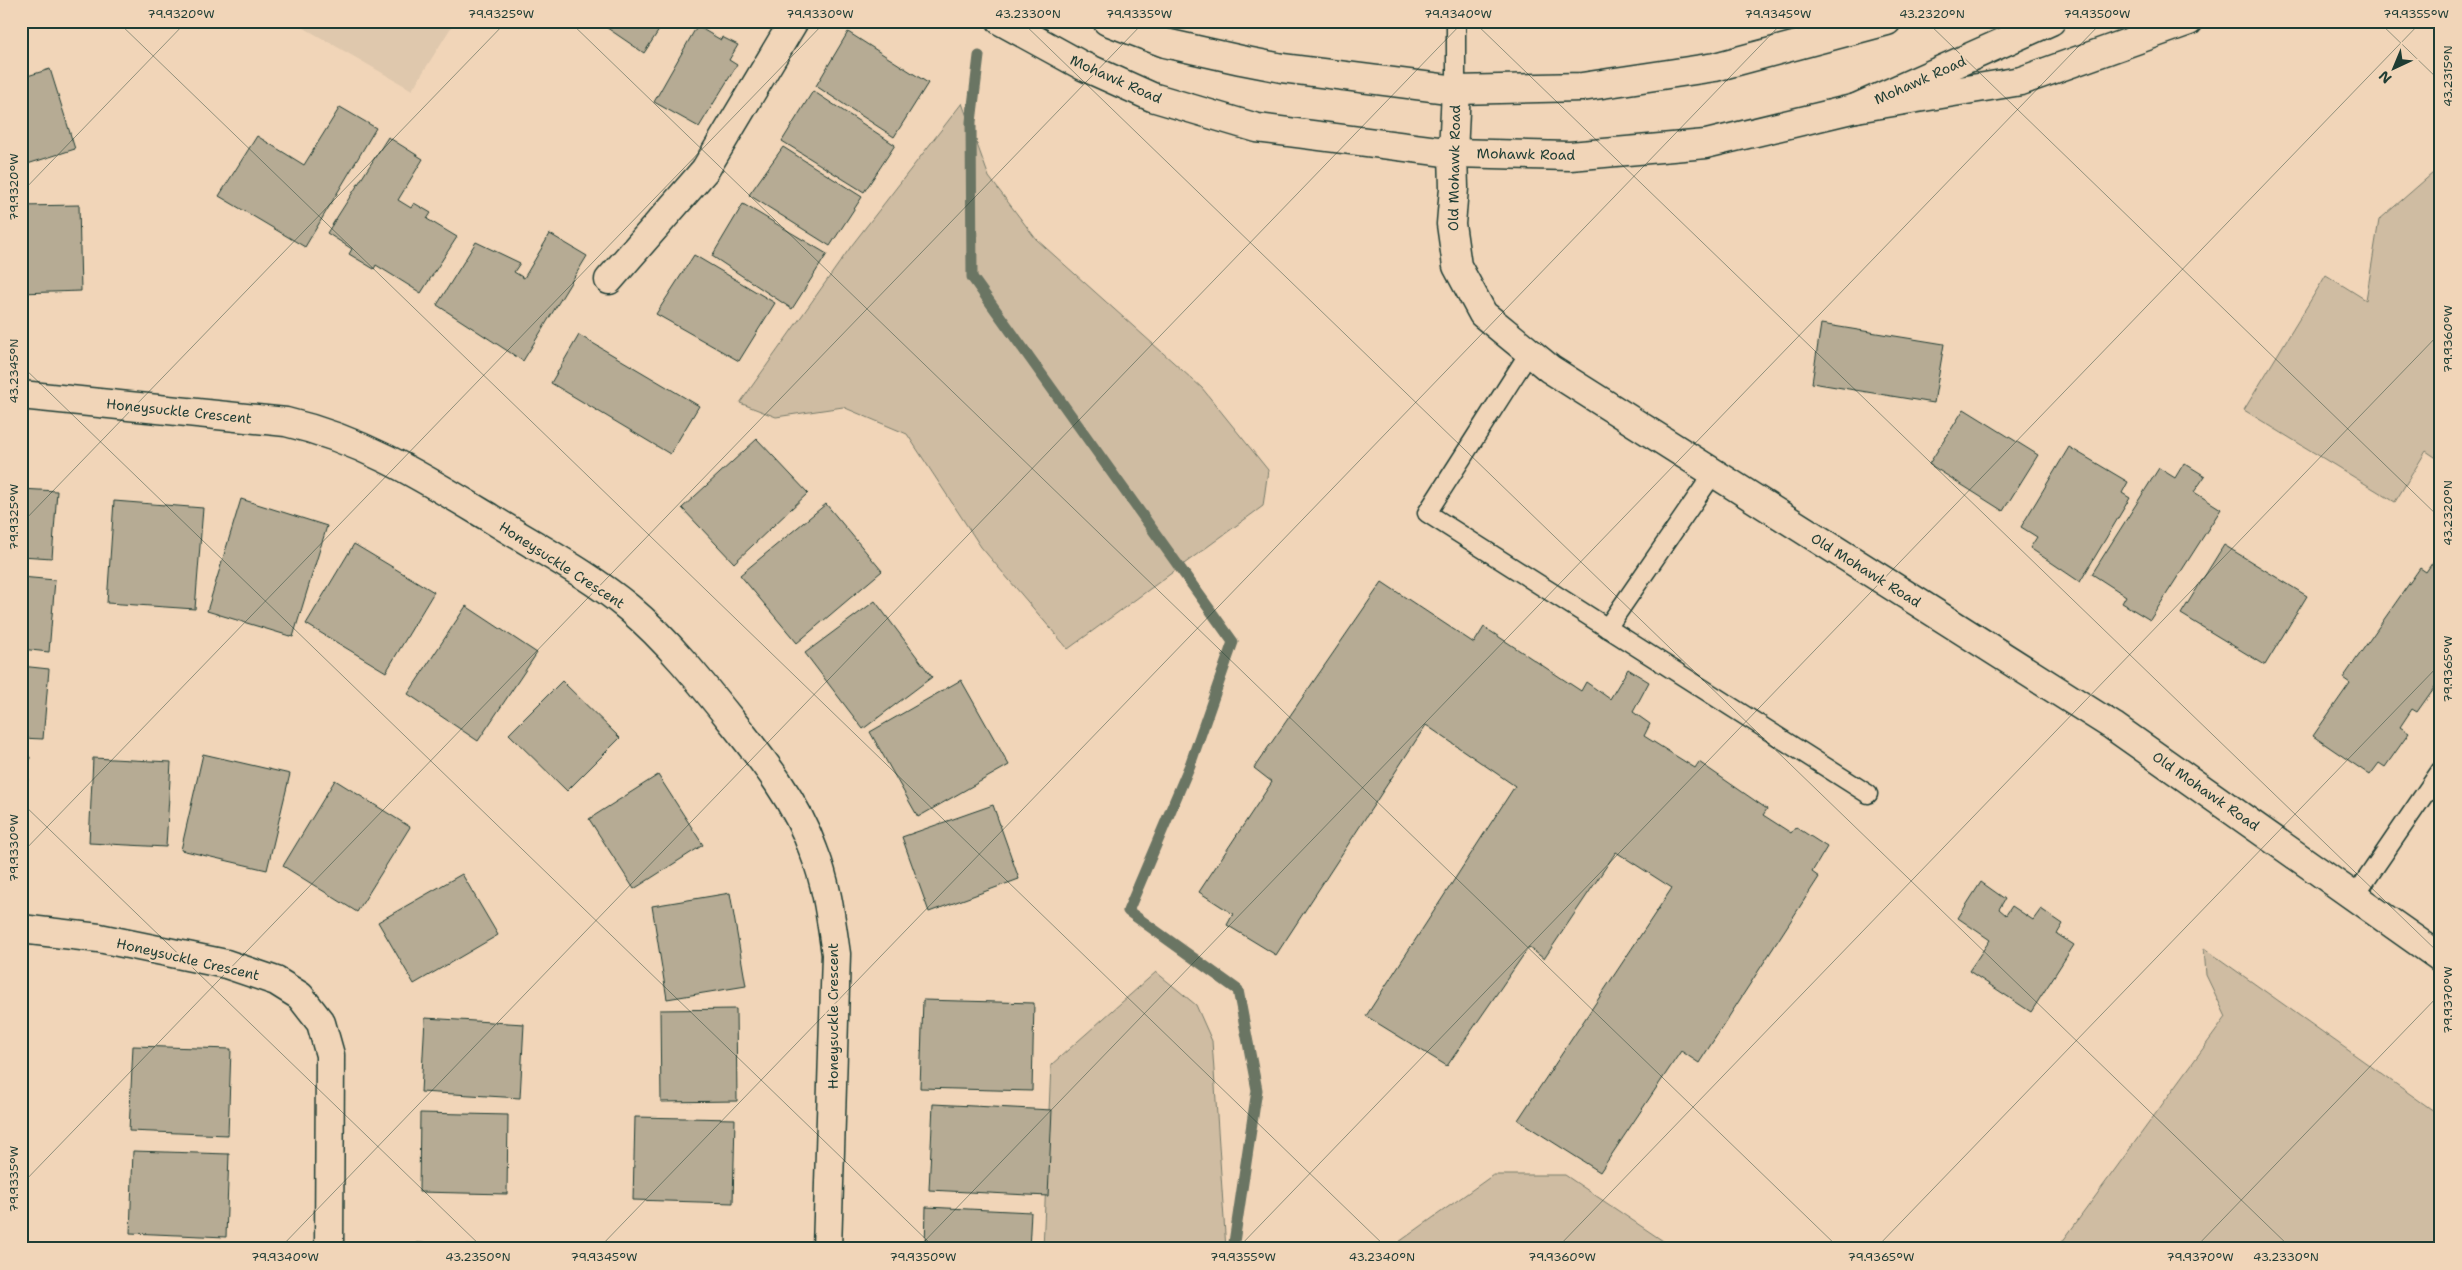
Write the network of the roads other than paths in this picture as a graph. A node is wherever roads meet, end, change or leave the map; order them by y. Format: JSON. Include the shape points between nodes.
{"nodes":[{"id":1,"x":794,"y":21,"type":"edge"},
{"id":2,"x":1001,"y":21,"type":"edge"},
{"id":3,"x":1106,"y":21,"type":"edge"},
{"id":4,"x":1456,"y":21,"type":"edge"},
{"id":5,"x":1888,"y":21,"type":"edge"},
{"id":6,"x":2051,"y":21,"type":"edge"},
{"id":7,"x":2189,"y":21,"type":"edge"},
{"id":8,"x":1456,"y":90,"type":"junction"},
{"id":9,"x":1856,"y":108,"type":"junction"},
{"id":10,"x":1453,"y":153,"type":"junction"},
{"id":11,"x":608,"y":280,"type":"dead end"},
{"id":12,"x":1529,"y":353,"type":"junction"},
{"id":13,"x":21,"y":395,"type":"edge"},
{"id":14,"x":1713,"y":474,"type":"junction"},
{"id":15,"x":1607,"y":628,"type":"junction"},
{"id":16,"x":2441,"y":770,"type":"edge"},
{"id":17,"x":1868,"y":794,"type":"dead end"},
{"id":18,"x":2355,"y":896,"type":"junction"},
{"id":19,"x":21,"y":929,"type":"edge"},
{"id":20,"x":2441,"y":958,"type":"edge"},
{"id":21,"x":329,"y":1249,"type":"edge"},
{"id":22,"x":827,"y":1249,"type":"edge"}],
"edges":[{"from":1,"to":11,"type":"main road","via":[[705,170]]},
{"from":2,"to":10,"type":"main road","name":"Mohawk Road","via":[[1083,66],[1152,97],[1249,125]]},
{"from":3,"to":8,"type":"main road","via":[[1165,43],[1265,65]]},
{"from":4,"to":8,"type":"lane"},
{"from":5,"to":8,"type":"main road","via":[[1715,67],[1582,87]]},
{"from":6,"to":9,"type":"main road","name":"Mohawk Road"},
{"from":7,"to":9,"type":"main road","via":[[2021,80]]},
{"from":8,"to":10,"type":"main road","name":"Old Mohawk Road"},
{"from":9,"to":10,"type":"main road","name":"Mohawk Road","via":[[1706,144],[1570,156]]},
{"from":10,"to":12,"type":"main road","name":"Old Mohawk Road","via":[[1451,224],[1457,266],[1483,314]]},
{"from":12,"to":14,"type":"main road","name":"Old Mohawk Road"},
{"from":12,"to":15,"type":"lane","via":[[1428,513]]},
{"from":13,"to":22,"type":"main road","name":"Honeysuckle Crescent","via":[[286,422],[361,445],[422,477],[584,576],[629,608],[666,643],[776,777],[815,852],[830,908],[836,963]]},
{"from":14,"to":15,"type":"lane"},
{"from":14,"to":18,"type":"main road","name":"Old Mohawk Road","via":[[2113,726]]},
{"from":15,"to":17,"type":"lane"},
{"from":16,"to":18,"type":"lane"},
{"from":18,"to":20,"type":"main road","name":"Old Mohawk Road"},
{"from":19,"to":21,"type":"main road","name":"Honeysuckle Crescent","via":[[99,938],[226,964],[276,981],[300,996],[321,1023],[330,1055]]}]}
